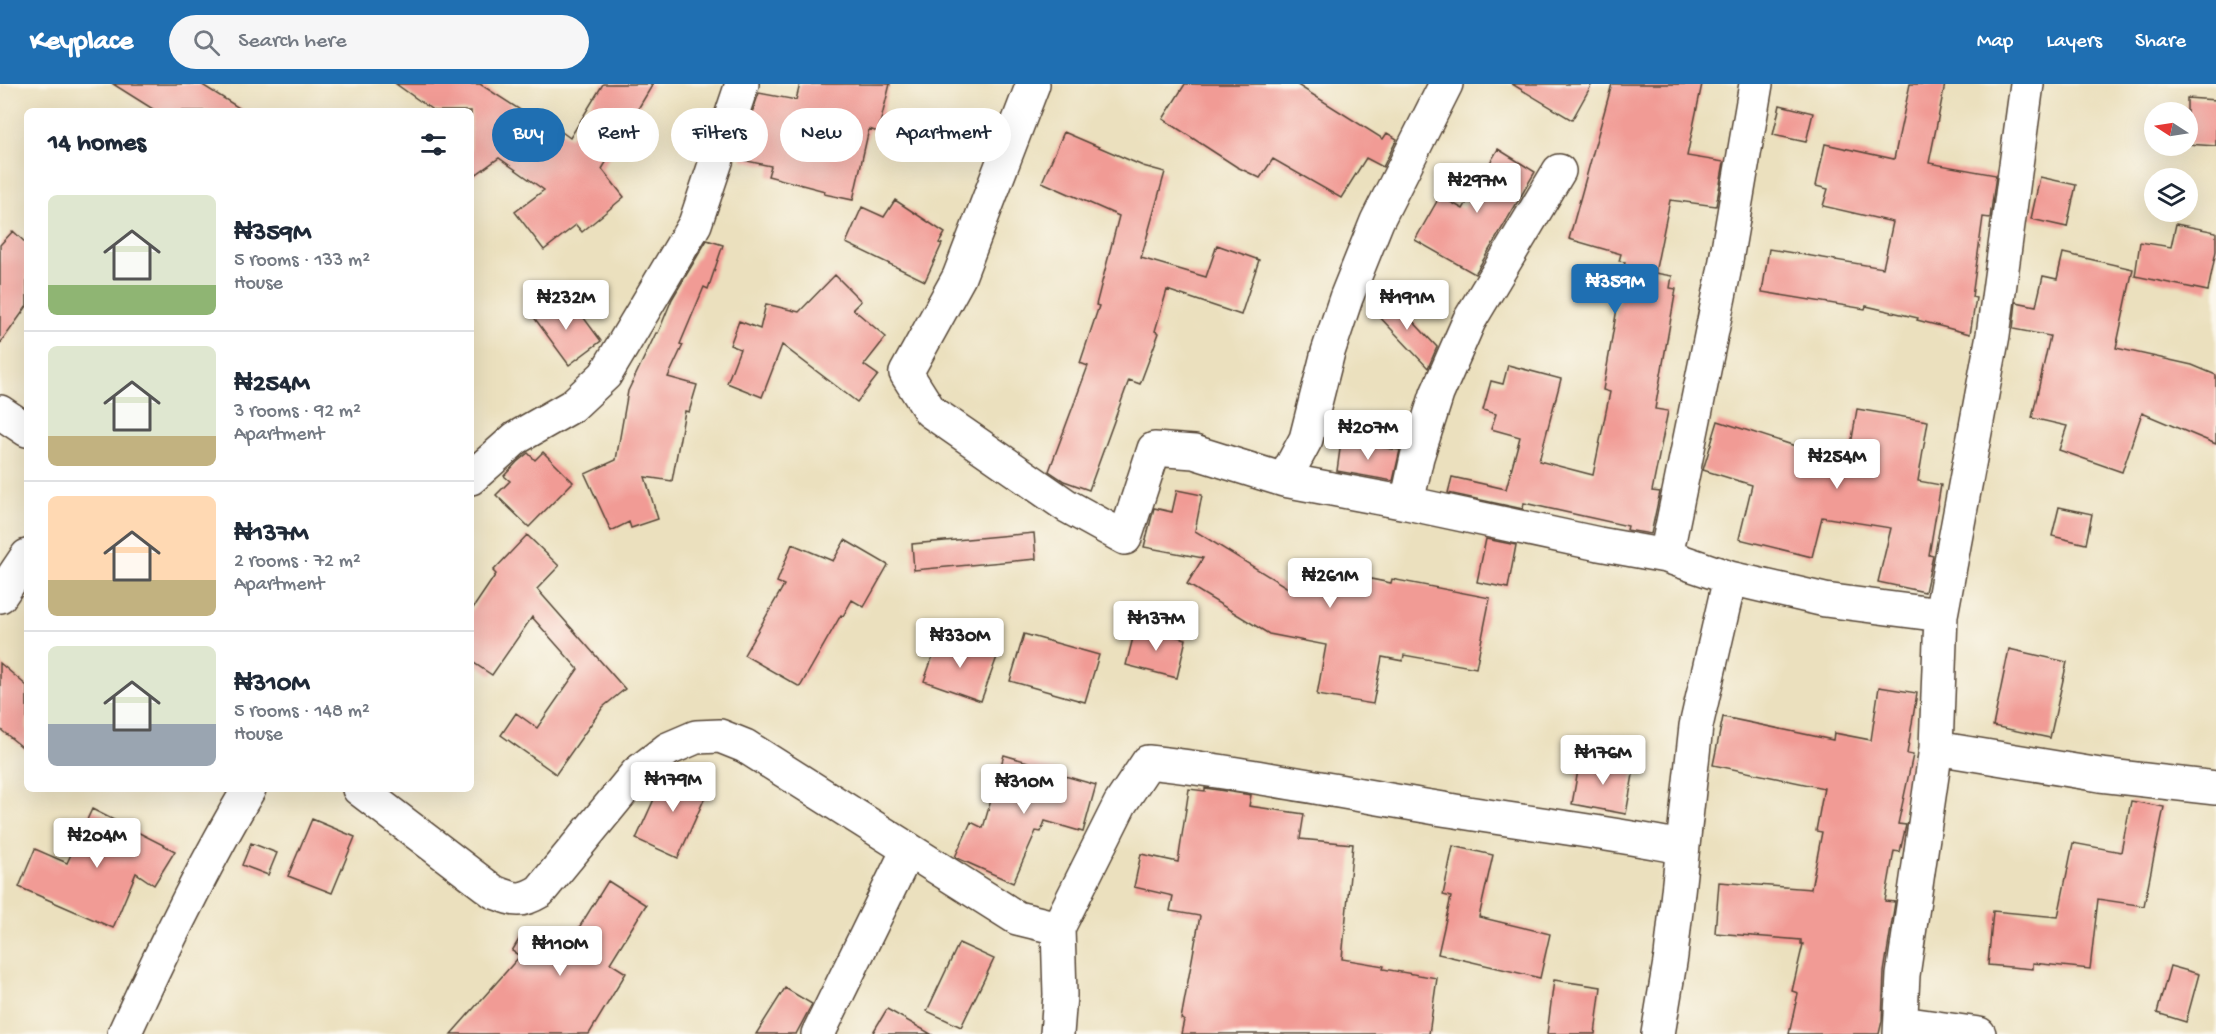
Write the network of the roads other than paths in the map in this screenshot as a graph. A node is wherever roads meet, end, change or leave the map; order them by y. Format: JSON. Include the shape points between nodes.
{"nodes":[{"id":1,"x":1033,"y":84,"type":"edge"},
{"id":2,"x":1446,"y":84,"type":"edge"},
{"id":3,"x":1756,"y":84,"type":"edge"},
{"id":4,"x":2027,"y":84,"type":"edge"},
{"id":5,"x":735,"y":87,"type":"edge"},
{"id":6,"x":1559,"y":171,"type":"dead end"},
{"id":7,"x":0,"y":412,"type":"edge"},
{"id":8,"x":24,"y":428,"type":"edge"},
{"id":9,"x":474,"y":475,"type":"edge"},
{"id":10,"x":1284,"y":480,"type":"junction"},
{"id":11,"x":1407,"y":503,"type":"junction"},
{"id":12,"x":1666,"y":556,"type":"junction"},
{"id":13,"x":24,"y":560,"type":"edge"},
{"id":14,"x":1730,"y":578,"type":"junction"},
{"id":15,"x":0,"y":596,"type":"edge"},
{"id":16,"x":1941,"y":615,"type":"junction"},
{"id":17,"x":1936,"y":748,"type":"junction"},
{"id":18,"x":2216,"y":788,"type":"edge"},
{"id":19,"x":247,"y":792,"type":"edge"},
{"id":20,"x":362,"y":792,"type":"edge"},
{"id":21,"x":1681,"y":847,"type":"junction"},
{"id":22,"x":908,"y":850,"type":"junction"},
{"id":23,"x":1058,"y":927,"type":"junction"},
{"id":24,"x":1901,"y":1029,"type":"edge"},
{"id":25,"x":124,"y":1034,"type":"edge"},
{"id":26,"x":818,"y":1034,"type":"edge"},
{"id":27,"x":1057,"y":1034,"type":"edge"},
{"id":28,"x":1658,"y":1034,"type":"edge"},
{"id":29,"x":1979,"y":1034,"type":"edge"}],
"edges":[{"from":1,"to":10,"type":"street","via":[[959,278],[906,373],[930,411],[1066,506],[1125,538],[1154,449],[1194,452]]},
{"from":2,"to":10,"type":"street","via":[[1377,220],[1328,352],[1306,439]]},
{"from":3,"to":12,"type":"street","via":[[1724,272]]},
{"from":4,"to":16,"type":"street","via":[[1993,335]]},
{"from":5,"to":9,"type":"street","via":[[695,224],[605,375],[572,406],[516,438]]},
{"from":6,"to":11,"type":"street","via":[[1469,321],[1437,394]]},
{"from":7,"to":8,"type":"street"},
{"from":10,"to":11,"type":"street"},
{"from":11,"to":12,"type":"street"},
{"from":12,"to":14,"type":"street"},
{"from":13,"to":15,"type":"street"},
{"from":14,"to":16,"type":"street","via":[[1825,600]]},
{"from":14,"to":21,"type":"street","via":[[1696,726]]},
{"from":16,"to":17,"type":"street"},
{"from":17,"to":18,"type":"street","via":[[2100,775]]},
{"from":17,"to":24,"type":"street","via":[[1903,975]]},
{"from":19,"to":25,"type":"street","via":[[154,967]]},
{"from":20,"to":22,"type":"street","via":[[494,892],[526,900],[540,891],[637,773],[668,749],[696,737],[720,736],[745,746]]},
{"from":21,"to":23,"type":"street","via":[[1148,762],[1120,804]]},
{"from":21,"to":28,"type":"street","via":[[1671,956]]},
{"from":22,"to":23,"type":"street","via":[[1017,918]]},
{"from":22,"to":26,"type":"street"},
{"from":23,"to":27,"type":"street"},
{"from":24,"to":29,"type":"street"}]}
